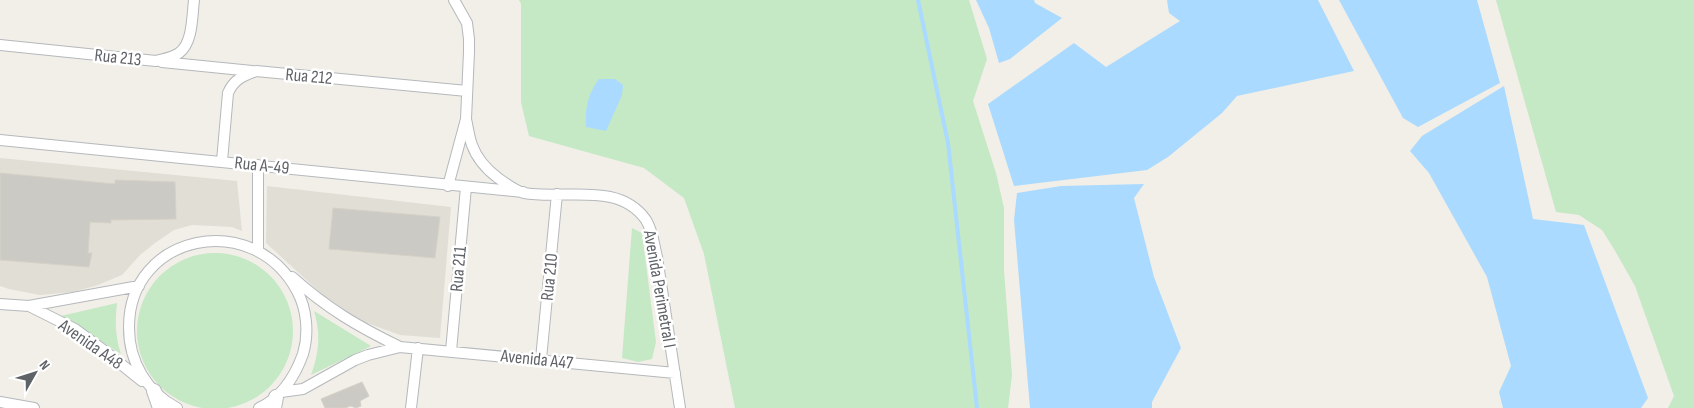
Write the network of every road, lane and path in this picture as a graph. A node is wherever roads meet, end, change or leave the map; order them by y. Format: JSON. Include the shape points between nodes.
{"nodes":[{"id":1,"x":194,"y":0,"type":"edge"},
{"id":2,"x":443,"y":0,"type":"edge"},
{"id":3,"x":455,"y":1,"type":"edge"},
{"id":4,"x":0,"y":45,"type":"edge"},
{"id":5,"x":156,"y":61,"type":"junction"},
{"id":6,"x":256,"y":71,"type":"junction"},
{"id":7,"x":466,"y":91,"type":"junction"},
{"id":8,"x":466,"y":119,"type":"junction"},
{"id":9,"x":0,"y":140,"type":"edge"},
{"id":10,"x":222,"y":161,"type":"junction"},
{"id":11,"x":258,"y":165,"type":"junction"},
{"id":12,"x":448,"y":186,"type":"junction"},
{"id":13,"x":466,"y":187,"type":"junction"},
{"id":14,"x":523,"y":192,"type":"junction"},
{"id":15,"x":557,"y":194,"type":"junction"},
{"id":16,"x":258,"y":250,"type":"junction"},
{"id":17,"x":282,"y":268,"type":"junction"},
{"id":18,"x":139,"y":286,"type":"junction"},
{"id":19,"x":0,"y":304,"type":"edge"},
{"id":20,"x":29,"y":306,"type":"junction"},
{"id":21,"x":400,"y":347,"type":"junction"},
{"id":22,"x":418,"y":348,"type":"junction"},
{"id":23,"x":450,"y":351,"type":"junction"},
{"id":24,"x":540,"y":360,"type":"junction"},
{"id":25,"x":675,"y":373,"type":"junction"},
{"id":26,"x":152,"y":389,"type":"junction"},
{"id":27,"x":277,"y":399,"type":"edge"},
{"id":28,"x":0,"y":402,"type":"edge"},
{"id":29,"x":34,"y":408,"type":"edge"},
{"id":30,"x":160,"y":408,"type":"edge"},
{"id":31,"x":177,"y":408,"type":"edge"},
{"id":32,"x":259,"y":408,"type":"edge"},
{"id":33,"x":411,"y":408,"type":"edge"},
{"id":34,"x":680,"y":408,"type":"edge"}],
"edges":[{"from":1,"to":5,"type":"street","name":"Rua 213","via":[[189,38],[184,48],[175,56]]},
{"from":2,"to":3,"type":"street"},
{"from":3,"to":7,"type":"street","name":"Avenida Perimetral I","via":[[468,30]]},
{"from":4,"to":5,"type":"street","name":"Rua 213"},
{"from":5,"to":6,"type":"street","name":"Rua 212"},
{"from":6,"to":7,"type":"street","name":"Rua 212"},
{"from":6,"to":10,"type":"street","via":[[239,78],[228,93]]},
{"from":7,"to":8,"type":"street","name":"Avenida Perimetral I"},
{"from":8,"to":12,"type":"street","name":"Avenida Perimetral I"},
{"from":8,"to":14,"type":"street","name":"Avenida Perimetral I","via":[[472,146],[482,163],[503,182]]},
{"from":9,"to":10,"type":"street","name":"Rua A-49"},
{"from":10,"to":11,"type":"street","name":"Rua A-49"},
{"from":11,"to":12,"type":"street","name":"Rua A-49"},
{"from":11,"to":16,"type":"street"},
{"from":12,"to":13,"type":"street","name":"Rua A-49"},
{"from":13,"to":14,"type":"street","name":"Rua A-49"},
{"from":13,"to":23,"type":"street","name":"Rua 211"},
{"from":14,"to":15,"type":"street","name":"Avenida Perimetral I"},
{"from":15,"to":24,"type":"street","name":"Rua 210"},
{"from":15,"to":25,"type":"street","name":"Avenida Perimetral I","via":[[615,198],[630,204],[646,219],[657,257]]},
{"from":16,"to":17,"type":"street","name":"Avenida A47"},
{"from":16,"to":18,"type":"street","name":"Avenida A47","via":[[222,240],[191,244],[163,258]]},
{"from":17,"to":21,"type":"street","name":"Avenida A47","via":[[332,310]]},
{"from":17,"to":27,"type":"street","via":[[300,297],[306,330],[300,364]]},
{"from":18,"to":20,"type":"street","name":"Avenida A48"},
{"from":18,"to":26,"type":"street","name":"Avenida A47","via":[[128,320],[129,339],[132,356]]},
{"from":19,"to":20,"type":"street","name":"Avenida A48"},
{"from":20,"to":26,"type":"street","name":"Avenida A48","via":[[81,334]]},
{"from":21,"to":22,"type":"street","name":"Avenida A47"},
{"from":21,"to":27,"type":"street","name":"Avenida A47","via":[[355,360]]},
{"from":22,"to":23,"type":"street","name":"Avenida A47"},
{"from":22,"to":33,"type":"street"},
{"from":23,"to":24,"type":"street","name":"Avenida A47"},
{"from":24,"to":25,"type":"street","name":"Avenida A47"},
{"from":25,"to":34,"type":"street","name":"Avenida Perimetral I"},
{"from":26,"to":30,"type":"street"},
{"from":26,"to":31,"type":"street","name":"Avenida A48"},
{"from":27,"to":32,"type":"street"},
{"from":28,"to":29,"type":"street"}]}
